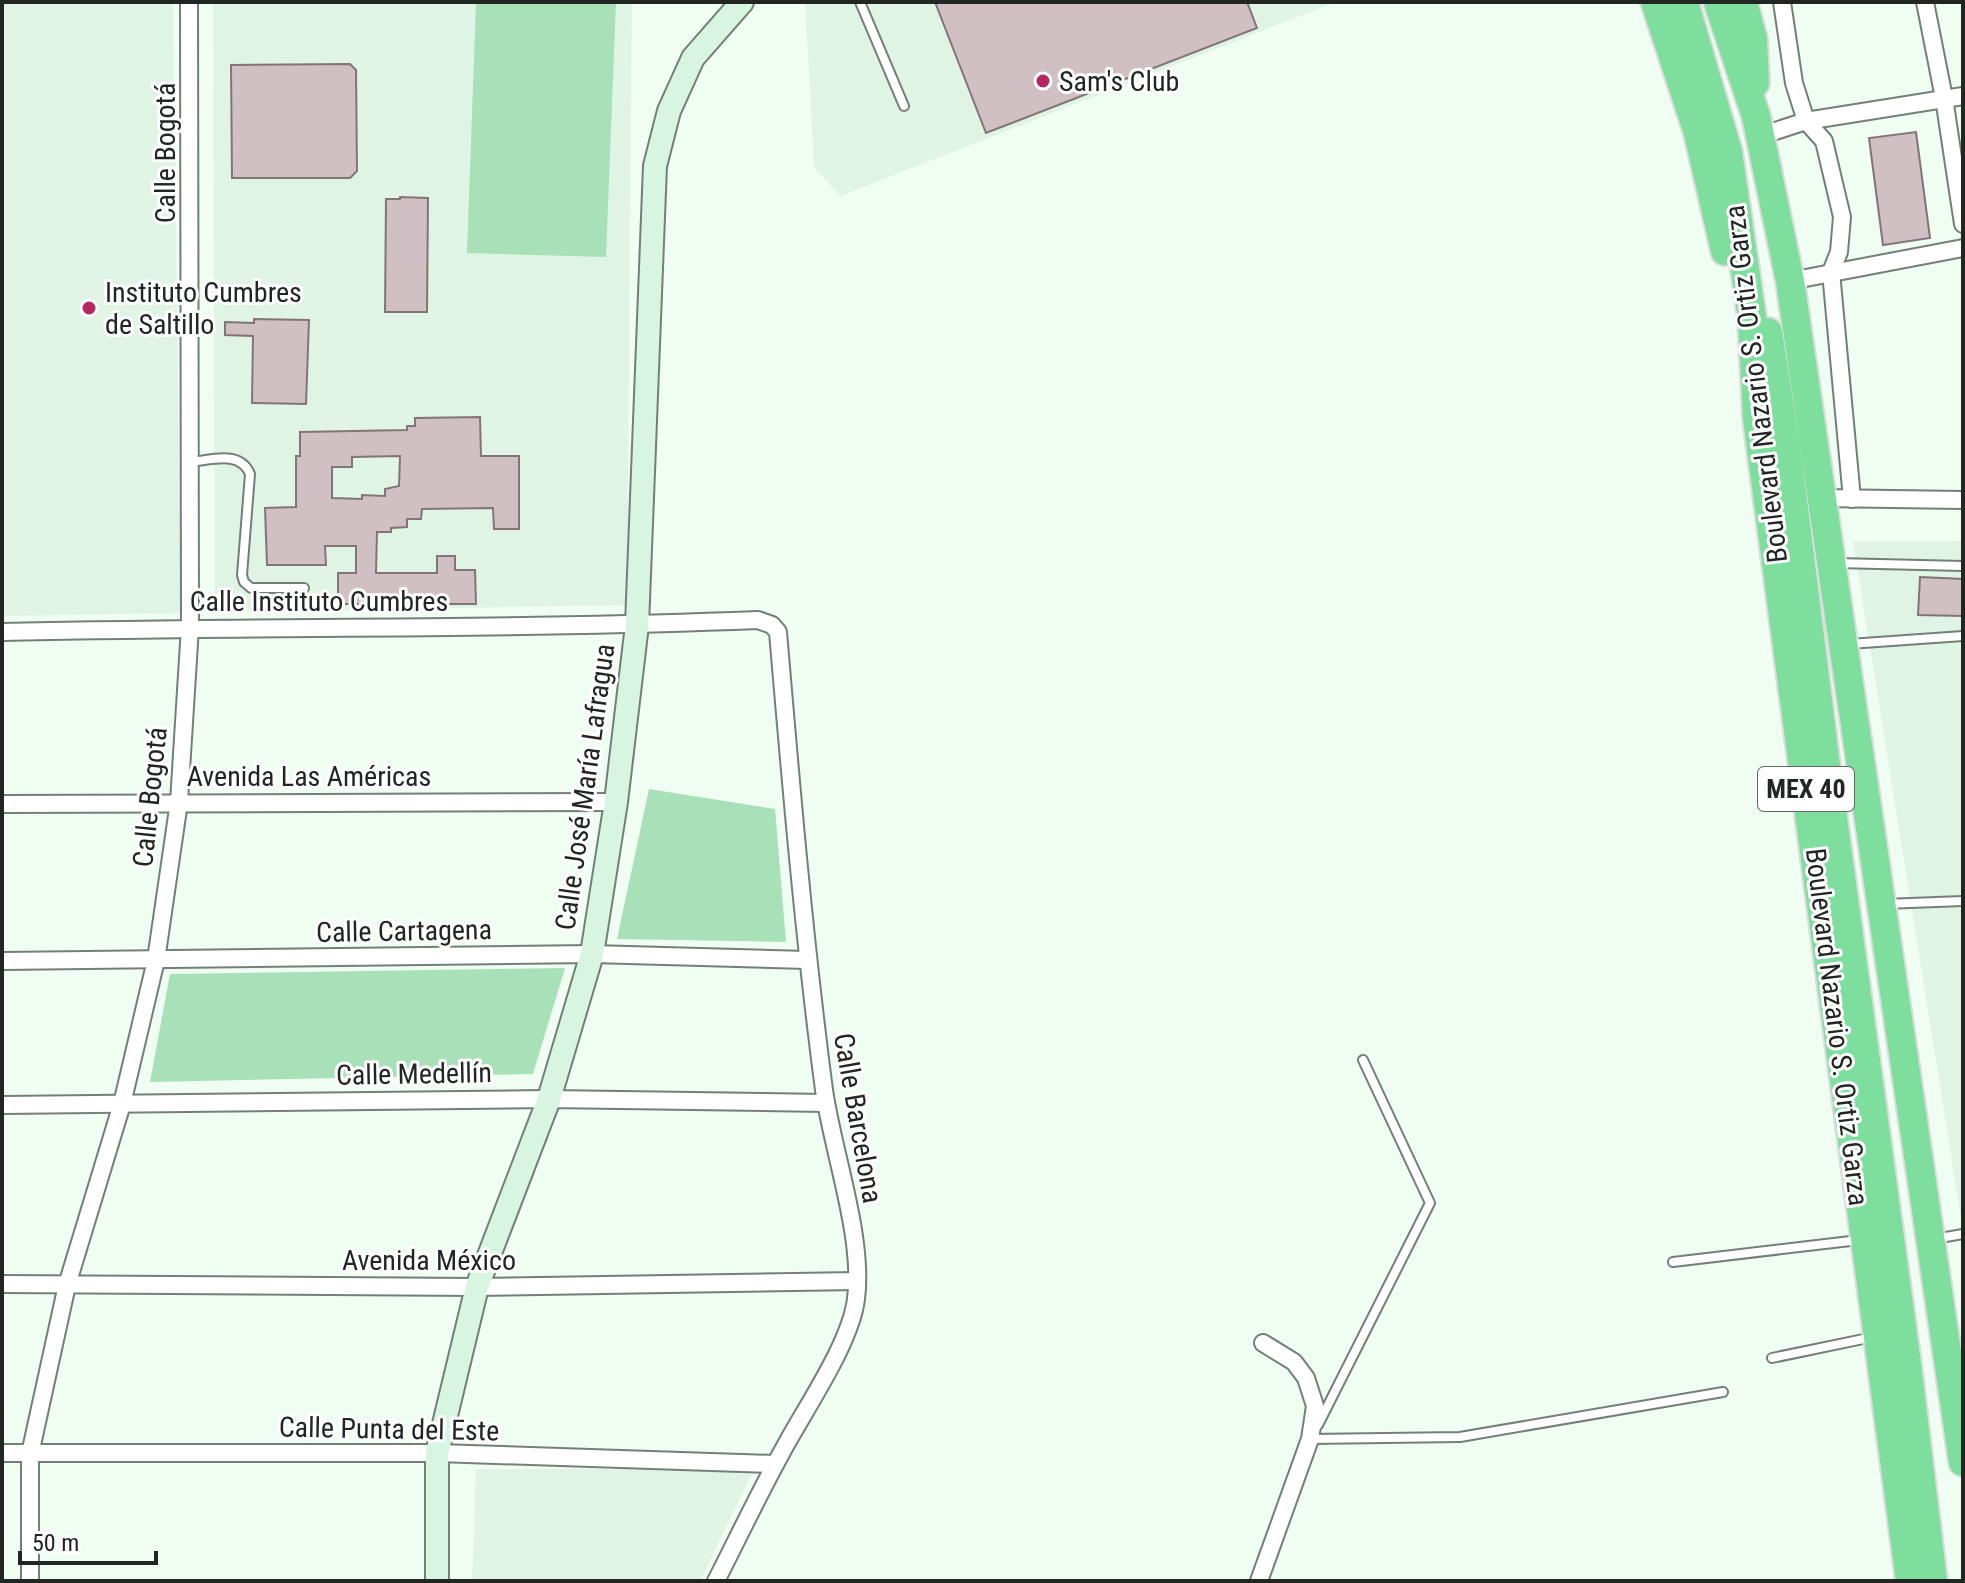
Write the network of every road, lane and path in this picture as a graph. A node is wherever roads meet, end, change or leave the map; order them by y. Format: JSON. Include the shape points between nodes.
{"nodes":[{"id":1,"x":189,"y":2,"type":"edge"},
{"id":2,"x":742,"y":2,"type":"edge"},
{"id":3,"x":860,"y":2,"type":"edge"},
{"id":4,"x":1655,"y":2,"type":"edge"},
{"id":5,"x":1684,"y":2,"type":"edge"},
{"id":6,"x":1718,"y":2,"type":"edge"},
{"id":7,"x":1743,"y":2,"type":"edge"},
{"id":8,"x":1782,"y":2,"type":"edge"},
{"id":9,"x":1925,"y":2,"type":"edge"},
{"id":10,"x":1963,"y":96,"type":"edge"},
{"id":11,"x":1944,"y":98,"type":"junction"},
{"id":12,"x":904,"y":106,"type":"dead end"},
{"id":13,"x":1806,"y":121,"type":"junction"},
{"id":14,"x":1758,"y":126,"type":"junction"},
{"id":15,"x":1728,"y":152,"type":"junction"},
{"id":16,"x":1963,"y":224,"type":"edge"},
{"id":17,"x":1963,"y":248,"type":"edge"},
{"id":18,"x":1831,"y":272,"type":"junction"},
{"id":19,"x":1790,"y":281,"type":"junction"},
{"id":20,"x":1757,"y":418,"type":"junction"},
{"id":21,"x":190,"y":462,"type":"junction"},
{"id":22,"x":1821,"y":498,"type":"junction"},
{"id":23,"x":1852,"y":499,"type":"junction"},
{"id":24,"x":1963,"y":500,"type":"edge"},
{"id":25,"x":1831,"y":563,"type":"junction"},
{"id":26,"x":1963,"y":566,"type":"edge"},
{"id":27,"x":304,"y":588,"type":"dead end"},
{"id":28,"x":637,"y":625,"type":"junction"},
{"id":29,"x":190,"y":627,"type":"junction"},
{"id":30,"x":2,"y":632,"type":"edge"},
{"id":31,"x":778,"y":632,"type":"joint"},
{"id":32,"x":1963,"y":636,"type":"edge"},
{"id":33,"x":1844,"y":644,"type":"junction"},
{"id":34,"x":179,"y":802,"type":"junction"},
{"id":35,"x":616,"y":802,"type":"junction"},
{"id":36,"x":2,"y":804,"type":"edge"},
{"id":37,"x":1963,"y":901,"type":"edge"},
{"id":38,"x":1880,"y":904,"type":"junction"},
{"id":39,"x":592,"y":954,"type":"junction"},
{"id":40,"x":156,"y":960,"type":"junction"},
{"id":41,"x":807,"y":960,"type":"junction"},
{"id":42,"x":2,"y":961,"type":"edge"},
{"id":43,"x":1363,"y":1060,"type":"dead end"},
{"id":44,"x":549,"y":1099,"type":"junction"},
{"id":45,"x":826,"y":1103,"type":"junction"},
{"id":46,"x":122,"y":1104,"type":"junction"},
{"id":47,"x":2,"y":1105,"type":"edge"},
{"id":48,"x":1963,"y":1234,"type":"edge"},
{"id":49,"x":1865,"y":1239,"type":"junction"},
{"id":50,"x":1929,"y":1240,"type":"junction"},
{"id":51,"x":1673,"y":1262,"type":"dead end"},
{"id":52,"x":857,"y":1281,"type":"junction"},
{"id":53,"x":2,"y":1284,"type":"edge"},
{"id":54,"x":67,"y":1285,"type":"junction"},
{"id":55,"x":477,"y":1287,"type":"junction"},
{"id":56,"x":1877,"y":1336,"type":"junction"},
{"id":57,"x":1263,"y":1343,"type":"dead end"},
{"id":58,"x":1772,"y":1358,"type":"dead end"},
{"id":59,"x":1958,"y":1380,"type":"edge"},
{"id":60,"x":1723,"y":1392,"type":"dead end"},
{"id":61,"x":1310,"y":1439,"type":"junction"},
{"id":62,"x":2,"y":1453,"type":"edge"},
{"id":63,"x":437,"y":1453,"type":"junction"},
{"id":64,"x":30,"y":1454,"type":"junction"},
{"id":65,"x":1963,"y":1462,"type":"edge"},
{"id":66,"x":775,"y":1464,"type":"junction"},
{"id":67,"x":30,"y":1581,"type":"edge"},
{"id":68,"x":437,"y":1581,"type":"edge"},
{"id":69,"x":716,"y":1581,"type":"edge"},
{"id":70,"x":1259,"y":1581,"type":"edge"},
{"id":71,"x":1910,"y":1581,"type":"edge"},
{"id":72,"x":1933,"y":1581,"type":"edge"}],
"edges":[{"from":1,"to":21,"type":"street","name":"Calle Bogotá"},
{"from":2,"to":28,"type":"main road","name":"Calle José María Lafragua","via":[[693,58],[669,111],[655,166]]},
{"from":3,"to":12,"type":"lane"},
{"from":4,"to":20,"type":"highway","via":[[1698,133]]},
{"from":5,"to":15,"type":"highway","name":"Boulevard Nazario S. Ortiz Garza","number":"MEX 40"},
{"from":6,"to":14,"type":"highway","name":"Boulevard Nazario S. Ortiz Garza","number":"MEX 40"},
{"from":7,"to":14,"type":"highway","via":[[1753,39]]},
{"from":8,"to":13,"type":"street","via":[[1788,55]]},
{"from":9,"to":11,"type":"street"},
{"from":10,"to":11,"type":"street"},
{"from":11,"to":13,"type":"street"},
{"from":11,"to":16,"type":"street"},
{"from":13,"to":14,"type":"street"},
{"from":13,"to":18,"type":"street","via":[[1824,141],[1842,217]]},
{"from":14,"to":19,"type":"highway","name":"Boulevard Nazario S. Ortiz Garza","number":"MEX 40"},
{"from":15,"to":20,"type":"highway","name":"Boulevard Nazario S. Ortiz Garza","number":"MEX 40","via":[[1752,318]]},
{"from":15,"to":72,"type":"highway","via":[[1752,229],[1787,453]]},
{"from":17,"to":18,"type":"street"},
{"from":18,"to":19,"type":"street"},
{"from":18,"to":23,"type":"street"},
{"from":19,"to":22,"type":"highway","name":"Boulevard Nazario S. Ortiz Garza","number":"MEX 40"},
{"from":20,"to":49,"type":"highway","name":"Boulevard Nazario S. Ortiz Garza","number":"MEX 40"},
{"from":21,"to":27,"type":"lane","via":[[236,458],[250,474],[244,582],[251,588]]},
{"from":21,"to":29,"type":"street","name":"Calle Bogotá"},
{"from":22,"to":23,"type":"street"},
{"from":22,"to":25,"type":"highway","name":"Boulevard Nazario S. Ortiz Garza","number":"MEX 40"},
{"from":23,"to":24,"type":"street"},
{"from":25,"to":26,"type":"lane"},
{"from":25,"to":33,"type":"highway","name":"Boulevard Nazario S. Ortiz Garza","number":"MEX 40"},
{"from":28,"to":29,"type":"street","name":"Calle Instituto Cumbres"},
{"from":28,"to":31,"type":"street","name":"Calle Instituto Cumbres","via":[[758,620]]},
{"from":28,"to":35,"type":"main road","name":"Calle José María Lafragua"},
{"from":29,"to":30,"type":"street","name":"Calle Instituto Cumbres"},
{"from":29,"to":34,"type":"street","name":"Calle Bogotá"},
{"from":31,"to":41,"type":"street","name":"Calle Barcelona"},
{"from":32,"to":33,"type":"lane"},
{"from":33,"to":38,"type":"highway","name":"Boulevard Nazario S. Ortiz Garza","number":"MEX 40"},
{"from":34,"to":35,"type":"street","name":"Avenida Las Américas"},
{"from":34,"to":36,"type":"street","name":"Avenida Las Américas"},
{"from":34,"to":40,"type":"street","name":"Calle Bogotá"},
{"from":35,"to":39,"type":"main road","name":"Calle José María Lafragua"},
{"from":37,"to":38,"type":"lane"},
{"from":38,"to":50,"type":"highway","name":"Boulevard Nazario S. Ortiz Garza","number":"MEX 40"},
{"from":39,"to":40,"type":"street","name":"Calle Cartagena"},
{"from":39,"to":41,"type":"street","name":"Calle Cartagena"},
{"from":39,"to":44,"type":"main road","name":"Calle José María Lafragua"},
{"from":40,"to":42,"type":"street","name":"Calle Cartagena"},
{"from":40,"to":46,"type":"street","name":"Calle Bogotá"},
{"from":41,"to":45,"type":"street","name":"Calle Barcelona"},
{"from":43,"to":61,"type":"lane","via":[[1430,1203]]},
{"from":44,"to":45,"type":"street","name":"Calle Medellín"},
{"from":44,"to":46,"type":"street","name":"Calle Medellín"},
{"from":44,"to":55,"type":"main road","name":"Calle José María Lafragua"},
{"from":45,"to":52,"type":"street","name":"Calle Barcelona","via":[[853,1233]]},
{"from":46,"to":47,"type":"street","name":"Calle Medellín"},
{"from":46,"to":54,"type":"street","name":"Calle Bogotá"},
{"from":48,"to":50,"type":"lane"},
{"from":49,"to":51,"type":"lane"},
{"from":49,"to":56,"type":"highway","name":"Boulevard Nazario S. Ortiz Garza","number":"MEX 40"},
{"from":50,"to":59,"type":"highway","name":"Boulevard Nazario S. Ortiz Garza","number":"MEX 40"},
{"from":52,"to":55,"type":"street","name":"Avenida México"},
{"from":52,"to":66,"type":"street","name":"Calle Barcelona","via":[[852,1320]]},
{"from":53,"to":54,"type":"street","name":"Avenida México"},
{"from":54,"to":55,"type":"street","name":"Avenida México"},
{"from":54,"to":64,"type":"street","name":"Calle Bogotá"},
{"from":55,"to":63,"type":"main road","name":"Calle José María Lafragua"},
{"from":56,"to":58,"type":"lane"},
{"from":56,"to":71,"type":"highway","name":"Boulevard Nazario S. Ortiz Garza","number":"MEX 40"},
{"from":57,"to":61,"type":"street","via":[[1294,1362],[1306,1378],[1315,1406]]},
{"from":59,"to":65,"type":"highway","name":"Boulevard Nazario S. Ortiz Garza","number":"MEX 40"},
{"from":60,"to":61,"type":"lane","via":[[1460,1437]]},
{"from":61,"to":70,"type":"street"},
{"from":62,"to":64,"type":"street","name":"Calle Punta del Este"},
{"from":63,"to":64,"type":"street","name":"Calle Punta del Este"},
{"from":63,"to":66,"type":"street","name":"Calle Punta del Este"},
{"from":63,"to":68,"type":"main road","name":"Calle José María Lafragua"},
{"from":64,"to":67,"type":"street","name":"Calle Bogotá"},
{"from":66,"to":69,"type":"street","name":"Calle Barcelona"}]}
